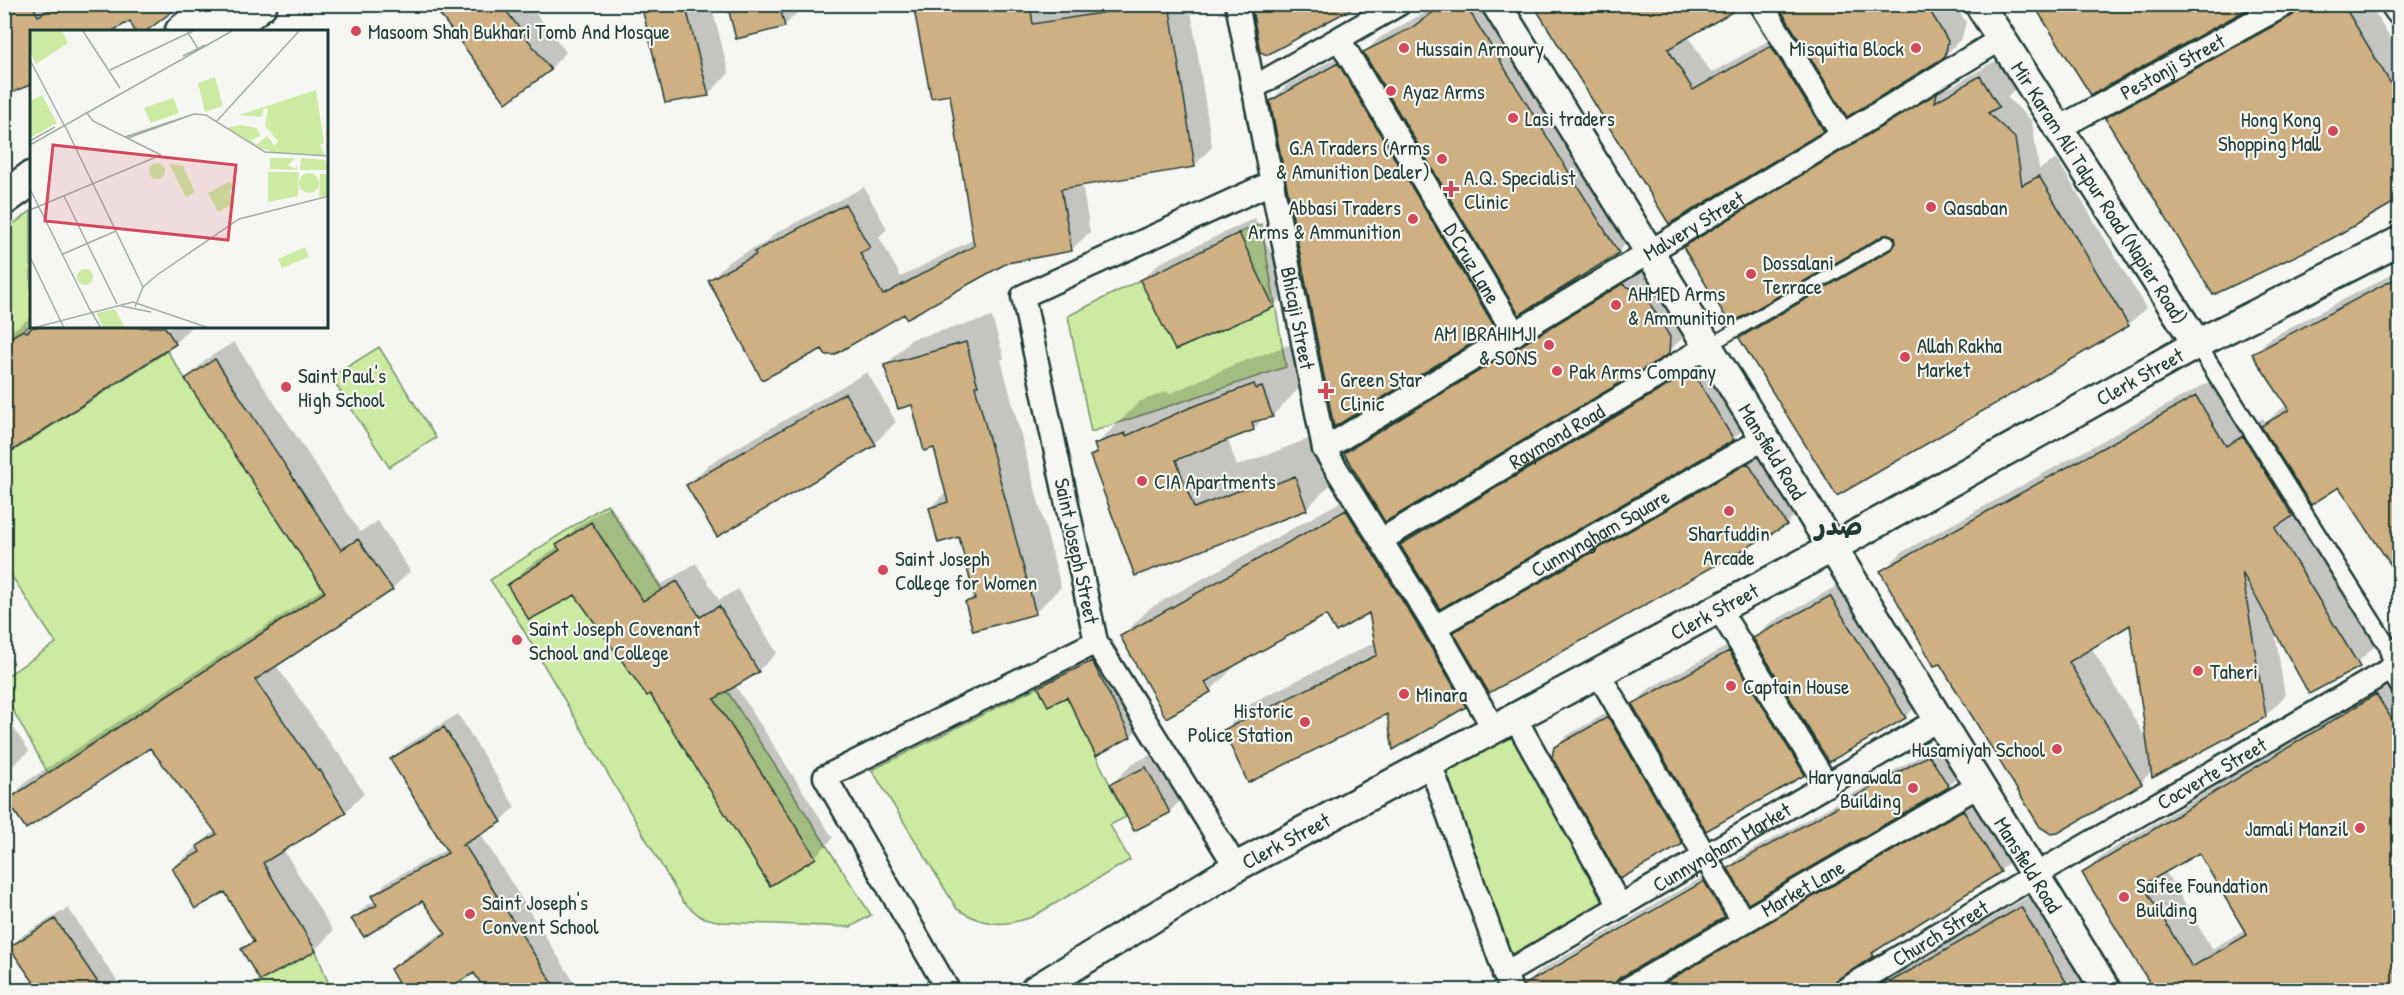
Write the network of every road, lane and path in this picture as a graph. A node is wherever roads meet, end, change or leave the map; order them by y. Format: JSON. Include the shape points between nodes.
{"nodes":[{"id":1,"x":216,"y":4,"type":"edge"},
{"id":2,"x":261,"y":4,"type":"edge"},
{"id":3,"x":1237,"y":4,"type":"edge"},
{"id":4,"x":1399,"y":4,"type":"edge"},
{"id":5,"x":1496,"y":4,"type":"edge"},
{"id":6,"x":1761,"y":4,"type":"edge"},
{"id":7,"x":1979,"y":4,"type":"edge"},
{"id":8,"x":2286,"y":4,"type":"edge"},
{"id":9,"x":2395,"y":4,"type":"edge"},
{"id":10,"x":2400,"y":11,"type":"edge"},
{"id":11,"x":184,"y":30,"type":"edge"},
{"id":12,"x":228,"y":30,"type":"edge"},
{"id":13,"x":1339,"y":39,"type":"junction"},
{"id":14,"x":2001,"y":39,"type":"junction"},
{"id":15,"x":1253,"y":88,"type":"junction"},
{"id":16,"x":2059,"y":128,"type":"junction"},
{"id":17,"x":1843,"y":136,"type":"junction"},
{"id":18,"x":30,"y":158,"type":"edge"},
{"id":19,"x":4,"y":176,"type":"edge"},
{"id":20,"x":30,"y":179,"type":"edge"},
{"id":21,"x":1273,"y":182,"type":"junction"},
{"id":22,"x":4,"y":198,"type":"edge"},
{"id":23,"x":2400,"y":241,"type":"edge"},
{"id":24,"x":1888,"y":242,"type":"dead end"},
{"id":25,"x":1650,"y":253,"type":"junction"},
{"id":26,"x":1515,"y":334,"type":"junction"},
{"id":27,"x":2197,"y":344,"type":"junction"},
{"id":28,"x":1708,"y":346,"type":"junction"},
{"id":29,"x":1765,"y":438,"type":"junction"},
{"id":30,"x":1324,"y":449,"type":"junction"},
{"id":31,"x":1381,"y":540,"type":"junction"},
{"id":32,"x":1832,"y":548,"type":"junction"},
{"id":33,"x":1719,"y":609,"type":"junction"},
{"id":34,"x":1435,"y":627,"type":"junction"},
{"id":35,"x":1096,"y":642,"type":"junction"},
{"id":36,"x":2395,"y":665,"type":"edge"},
{"id":37,"x":1599,"y":673,"type":"junction"},
{"id":38,"x":1939,"y":720,"type":"junction"},
{"id":39,"x":1505,"y":724,"type":"junction"},
{"id":40,"x":1430,"y":763,"type":"junction"},
{"id":41,"x":1827,"y":785,"type":"junction"},
{"id":42,"x":1980,"y":785,"type":"junction"},
{"id":43,"x":1704,"y":857,"type":"junction"},
{"id":44,"x":1236,"y":867,"type":"junction"},
{"id":45,"x":2035,"y":875,"type":"junction"},
{"id":46,"x":1620,"y":906,"type":"junction"},
{"id":47,"x":1743,"y":921,"type":"junction"},
{"id":48,"x":1507,"y":982,"type":"edge"},
{"id":49,"x":948,"y":990,"type":"edge"},
{"id":50,"x":1035,"y":990,"type":"edge"},
{"id":51,"x":1626,"y":990,"type":"edge"},
{"id":52,"x":1845,"y":990,"type":"edge"},
{"id":53,"x":2106,"y":990,"type":"edge"}],
"edges":[{"from":1,"to":11,"type":"main road"},
{"from":2,"to":12,"type":"main road"},
{"from":3,"to":15,"type":"street","name":"Bhicaji Street"},
{"from":4,"to":13,"type":"street"},
{"from":5,"to":25,"type":"street","name":"Mansfield Road"},
{"from":6,"to":17,"type":"street"},
{"from":7,"to":14,"type":"street","name":"Mir Karam Ali Talpur Road (Napier Road)"},
{"from":8,"to":16,"type":"street","name":"Pestonji Street"},
{"from":9,"to":10,"type":"street"},
{"from":13,"to":15,"type":"street"},
{"from":13,"to":26,"type":"street","name":"D'Cruz Lane"},
{"from":14,"to":16,"type":"street","name":"Mir Karam Ali Talpur Road (Napier Road)"},
{"from":14,"to":17,"type":"street","name":"Malvery Street"},
{"from":15,"to":21,"type":"street","name":"Bhicaji Street"},
{"from":16,"to":27,"type":"street","name":"Mir Karam Ali Talpur Road (Napier Road)"},
{"from":17,"to":25,"type":"street","name":"Malvery Street"},
{"from":18,"to":19,"type":"main road"},
{"from":20,"to":22,"type":"main road"},
{"from":21,"to":30,"type":"street","name":"Bhicaji Street"},
{"from":21,"to":35,"type":"street","name":"Saint Joseph Street","via":[[1023,296]]},
{"from":23,"to":27,"type":"street","name":"Clerk Street"},
{"from":24,"to":28,"type":"lane","name":"Raymond Road"},
{"from":25,"to":26,"type":"street","name":"Malvery Street"},
{"from":25,"to":28,"type":"street","name":"Mansfield Road"},
{"from":26,"to":30,"type":"street","name":"Malvery Street"},
{"from":27,"to":32,"type":"street","name":"Clerk Street"},
{"from":27,"to":36,"type":"street","name":"Mir Karam Ali Talpur Road (Napier Road)"},
{"from":28,"to":29,"type":"street","name":"Mansfield Road"},
{"from":28,"to":31,"type":"street","name":"Raymond Road"},
{"from":29,"to":32,"type":"street","name":"Mansfield Road"},
{"from":29,"to":34,"type":"street","name":"Cunnyngham Square"},
{"from":30,"to":31,"type":"street","name":"Bhicaji Street"},
{"from":31,"to":34,"type":"street","name":"Bhicaji Street"},
{"from":32,"to":33,"type":"street","name":"Clerk Street"},
{"from":32,"to":38,"type":"street","name":"Mansfield Road"},
{"from":33,"to":37,"type":"street","name":"Clerk Street"},
{"from":33,"to":41,"type":"street"},
{"from":34,"to":39,"type":"street","name":"Bhicaji Street"},
{"from":35,"to":44,"type":"street"},
{"from":35,"to":49,"type":"street","name":"Saint Joseph Street","via":[[825,777]]},
{"from":36,"to":45,"type":"street","name":"Cocverte Street"},
{"from":37,"to":39,"type":"street","name":"Clerk Street"},
{"from":37,"to":43,"type":"street"},
{"from":38,"to":41,"type":"street","name":"Cunnyngham Market"},
{"from":38,"to":42,"type":"street","name":"Mansfield Road"},
{"from":39,"to":40,"type":"street","name":"Clerk Street"},
{"from":39,"to":46,"type":"street","name":"Bhicaji Street"},
{"from":40,"to":44,"type":"street","name":"Clerk Street"},
{"from":40,"to":48,"type":"street"},
{"from":41,"to":43,"type":"street","name":"Cunnyngham Market"},
{"from":42,"to":45,"type":"street","name":"Mansfield Road"},
{"from":42,"to":47,"type":"street","name":"Market Lane"},
{"from":43,"to":46,"type":"street","name":"Cunnyngham Market"},
{"from":43,"to":47,"type":"street"},
{"from":44,"to":50,"type":"street","name":"Clerk Street"},
{"from":45,"to":52,"type":"street","name":"Church Street"},
{"from":45,"to":53,"type":"street","name":"Mansfield Road"},
{"from":46,"to":48,"type":"street","name":"Cunnyngham Market"},
{"from":47,"to":51,"type":"street","name":"Market Lane"}]}
